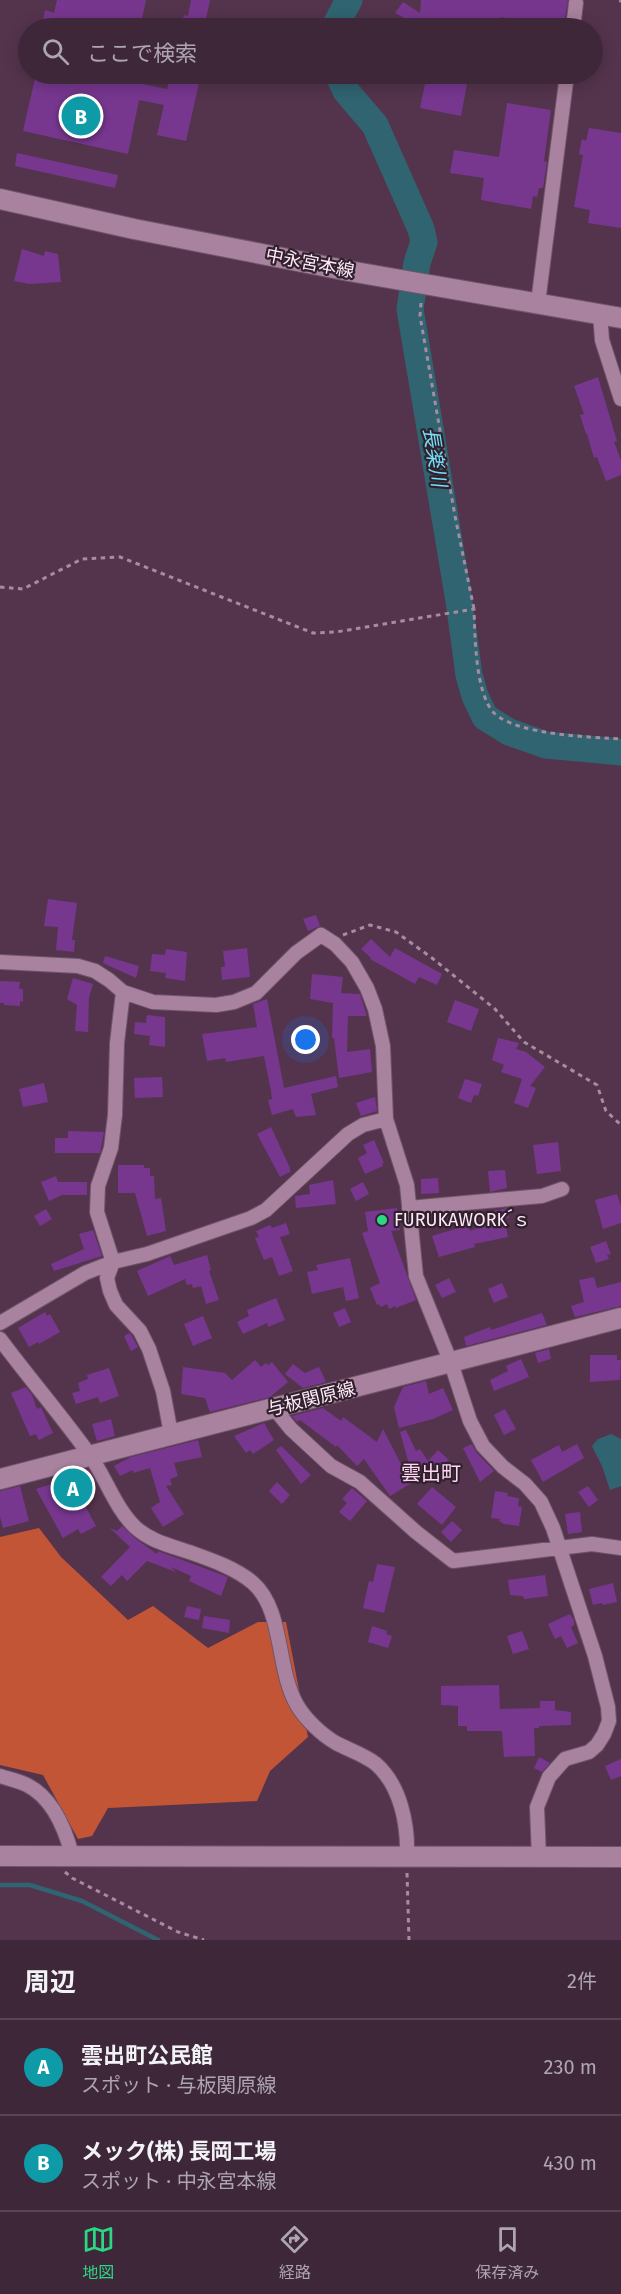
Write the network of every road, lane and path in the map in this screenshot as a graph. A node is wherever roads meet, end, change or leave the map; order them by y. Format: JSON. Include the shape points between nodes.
{"nodes":[{"id":1,"x":576,"y":3,"type":"dead end"},
{"id":2,"x":574,"y":18,"type":"edge"},
{"id":3,"x":566,"y":84,"type":"edge"},
{"id":4,"x":0,"y":199,"type":"edge"},
{"id":5,"x":421,"y":303,"type":"dead end"},
{"id":6,"x":538,"y":303,"type":"junction"},
{"id":7,"x":600,"y":314,"type":"junction"},
{"id":8,"x":621,"y":318,"type":"edge"},
{"id":9,"x":621,"y":399,"type":"edge"},
{"id":10,"x":0,"y":586,"type":"edge"},
{"id":11,"x":474,"y":609,"type":"junction"},
{"id":12,"x":621,"y":739,"type":"edge"},
{"id":13,"x":335,"y":944,"type":"junction"},
{"id":14,"x":0,"y":962,"type":"edge"},
{"id":15,"x":123,"y":992,"type":"junction"},
{"id":16,"x":386,"y":1119,"type":"junction"},
{"id":17,"x":621,"y":1125,"type":"edge"},
{"id":18,"x":562,"y":1189,"type":"dead end"},
{"id":19,"x":409,"y":1208,"type":"junction"},
{"id":20,"x":113,"y":1262,"type":"junction"},
{"id":21,"x":621,"y":1318,"type":"edge"},
{"id":22,"x":0,"y":1323,"type":"edge"},
{"id":23,"x":0,"y":1339,"type":"edge"},
{"id":24,"x":451,"y":1363,"type":"junction"},
{"id":25,"x":274,"y":1408,"type":"junction"},
{"id":26,"x":171,"y":1434,"type":"junction"},
{"id":27,"x":90,"y":1455,"type":"junction"},
{"id":28,"x":0,"y":1479,"type":"edge"},
{"id":29,"x":621,"y":1548,"type":"edge"},
{"id":30,"x":559,"y":1549,"type":"junction"},
{"id":31,"x":0,"y":1776,"type":"edge"},
{"id":32,"x":72,"y":1855,"type":"junction"},
{"id":33,"x":0,"y":1856,"type":"edge"},
{"id":34,"x":45,"y":1856,"type":"junction"},
{"id":35,"x":406,"y":1856,"type":"junction"},
{"id":36,"x":621,"y":1857,"type":"edge"},
{"id":37,"x":539,"y":1858,"type":"junction"},
{"id":38,"x":204,"y":1940,"type":"edge"},
{"id":39,"x":409,"y":1940,"type":"edge"}],
"edges":[{"from":1,"to":2,"type":"street"},
{"from":3,"to":6,"type":"street"},
{"from":4,"to":6,"type":"main road","name":"中永宮本線","via":[[134,230]]},
{"from":5,"to":11,"type":"path","via":[[420,316]]},
{"from":6,"to":7,"type":"main road","name":"中永宮本線"},
{"from":7,"to":8,"type":"main road","name":"中永宮本線"},
{"from":7,"to":9,"type":"street","via":[[602,340]]},
{"from":10,"to":11,"type":"path","via":[[22,589],[82,559],[120,557],[313,633]]},
{"from":11,"to":12,"type":"path","via":[[478,673],[494,712],[515,724],[550,733]]},
{"from":13,"to":15,"type":"street","via":[[321,935],[296,953],[256,993],[234,1002],[153,1002]]},
{"from":13,"to":16,"type":"street","via":[[352,962],[375,1009],[383,1046]]},
{"from":13,"to":17,"type":"path","via":[[344,935],[370,925],[396,932],[495,1009],[524,1042],[597,1085],[606,1111]]},
{"from":14,"to":15,"type":"street","via":[[78,966],[95,971]]},
{"from":15,"to":20,"type":"street","via":[[111,1148],[97,1199]]},
{"from":16,"to":19,"type":"street","via":[[407,1185]]},
{"from":16,"to":20,"type":"street","via":[[348,1134],[266,1210],[251,1218]]},
{"from":18,"to":19,"type":"street","via":[[542,1196]]},
{"from":19,"to":24,"type":"street","via":[[416,1276]]},
{"from":20,"to":22,"type":"street","via":[[85,1273]]},
{"from":20,"to":26,"type":"street","via":[[107,1278],[110,1291],[149,1349],[163,1391]]},
{"from":21,"to":24,"type":"main road","name":"与板関原線"},
{"from":23,"to":27,"type":"street"},
{"from":24,"to":25,"type":"main road","name":"与板関原線"},
{"from":24,"to":30,"type":"street","via":[[470,1421],[483,1446],[541,1502]]},
{"from":25,"to":26,"type":"main road","name":"与板関原線"},
{"from":25,"to":30,"type":"street","via":[[331,1466],[360,1482],[453,1561]]},
{"from":26,"to":27,"type":"main road","name":"与板関原線"},
{"from":27,"to":28,"type":"main road","name":"与板関原線"},
{"from":27,"to":35,"type":"street","via":[[134,1527],[157,1542],[211,1561],[253,1583],[267,1601],[276,1623],[286,1679],[297,1706],[333,1741],[375,1763],[386,1776],[401,1806]]},
{"from":29,"to":30,"type":"street","via":[[592,1544]]},
{"from":30,"to":37,"type":"street","via":[[595,1656],[609,1721],[597,1745],[589,1752],[565,1759],[549,1776],[537,1807]]},
{"from":31,"to":32,"type":"street","via":[[41,1794],[64,1829]]},
{"from":32,"to":34,"type":"main road"},
{"from":32,"to":35,"type":"main road"},
{"from":33,"to":34,"type":"main road"},
{"from":34,"to":38,"type":"path","via":[[72,1878],[178,1932]]},
{"from":35,"to":37,"type":"main road"},
{"from":35,"to":39,"type":"path"},
{"from":36,"to":37,"type":"main road"}]}
